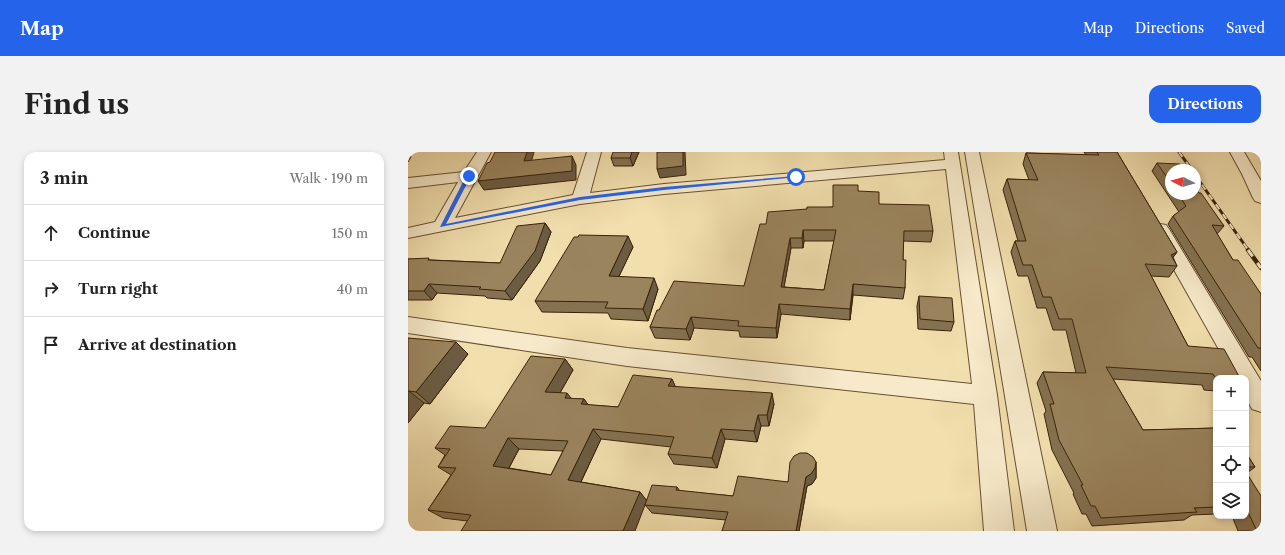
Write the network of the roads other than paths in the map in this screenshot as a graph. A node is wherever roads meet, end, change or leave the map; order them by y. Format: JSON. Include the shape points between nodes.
{"nodes":[{"id":1,"x":484,"y":152,"type":"edge"},
{"id":2,"x":594,"y":152,"type":"edge"},
{"id":3,"x":972,"y":152,"type":"edge"},
{"id":4,"x":1237,"y":152,"type":"edge"},
{"id":5,"x":952,"y":158,"type":"edge"},
{"id":6,"x":469,"y":176,"type":"junction"},
{"id":7,"x":408,"y":183,"type":"edge"},
{"id":8,"x":1261,"y":198,"type":"edge"},
{"id":9,"x":580,"y":199,"type":"junction"},
{"id":10,"x":1151,"y":213,"type":"edge"},
{"id":11,"x":442,"y":226,"type":"junction"},
{"id":12,"x":408,"y":233,"type":"edge"},
{"id":13,"x":408,"y":325,"type":"edge"},
{"id":14,"x":985,"y":395,"type":"junction"},
{"id":15,"x":1261,"y":402,"type":"edge"},
{"id":16,"x":999,"y":531,"type":"edge"},
{"id":17,"x":1042,"y":531,"type":"edge"}],
"edges":[{"from":1,"to":6,"type":"street"},
{"from":2,"to":9,"type":"street"},
{"from":3,"to":17,"type":"street"},
{"from":4,"to":8,"type":"street"},
{"from":5,"to":9,"type":"street"},
{"from":5,"to":14,"type":"street"},
{"from":6,"to":7,"type":"street"},
{"from":6,"to":11,"type":"street"},
{"from":9,"to":11,"type":"street"},
{"from":10,"to":15,"type":"street"},
{"from":11,"to":12,"type":"street"},
{"from":13,"to":14,"type":"street","via":[[627,358]]},
{"from":14,"to":16,"type":"street"}]}
